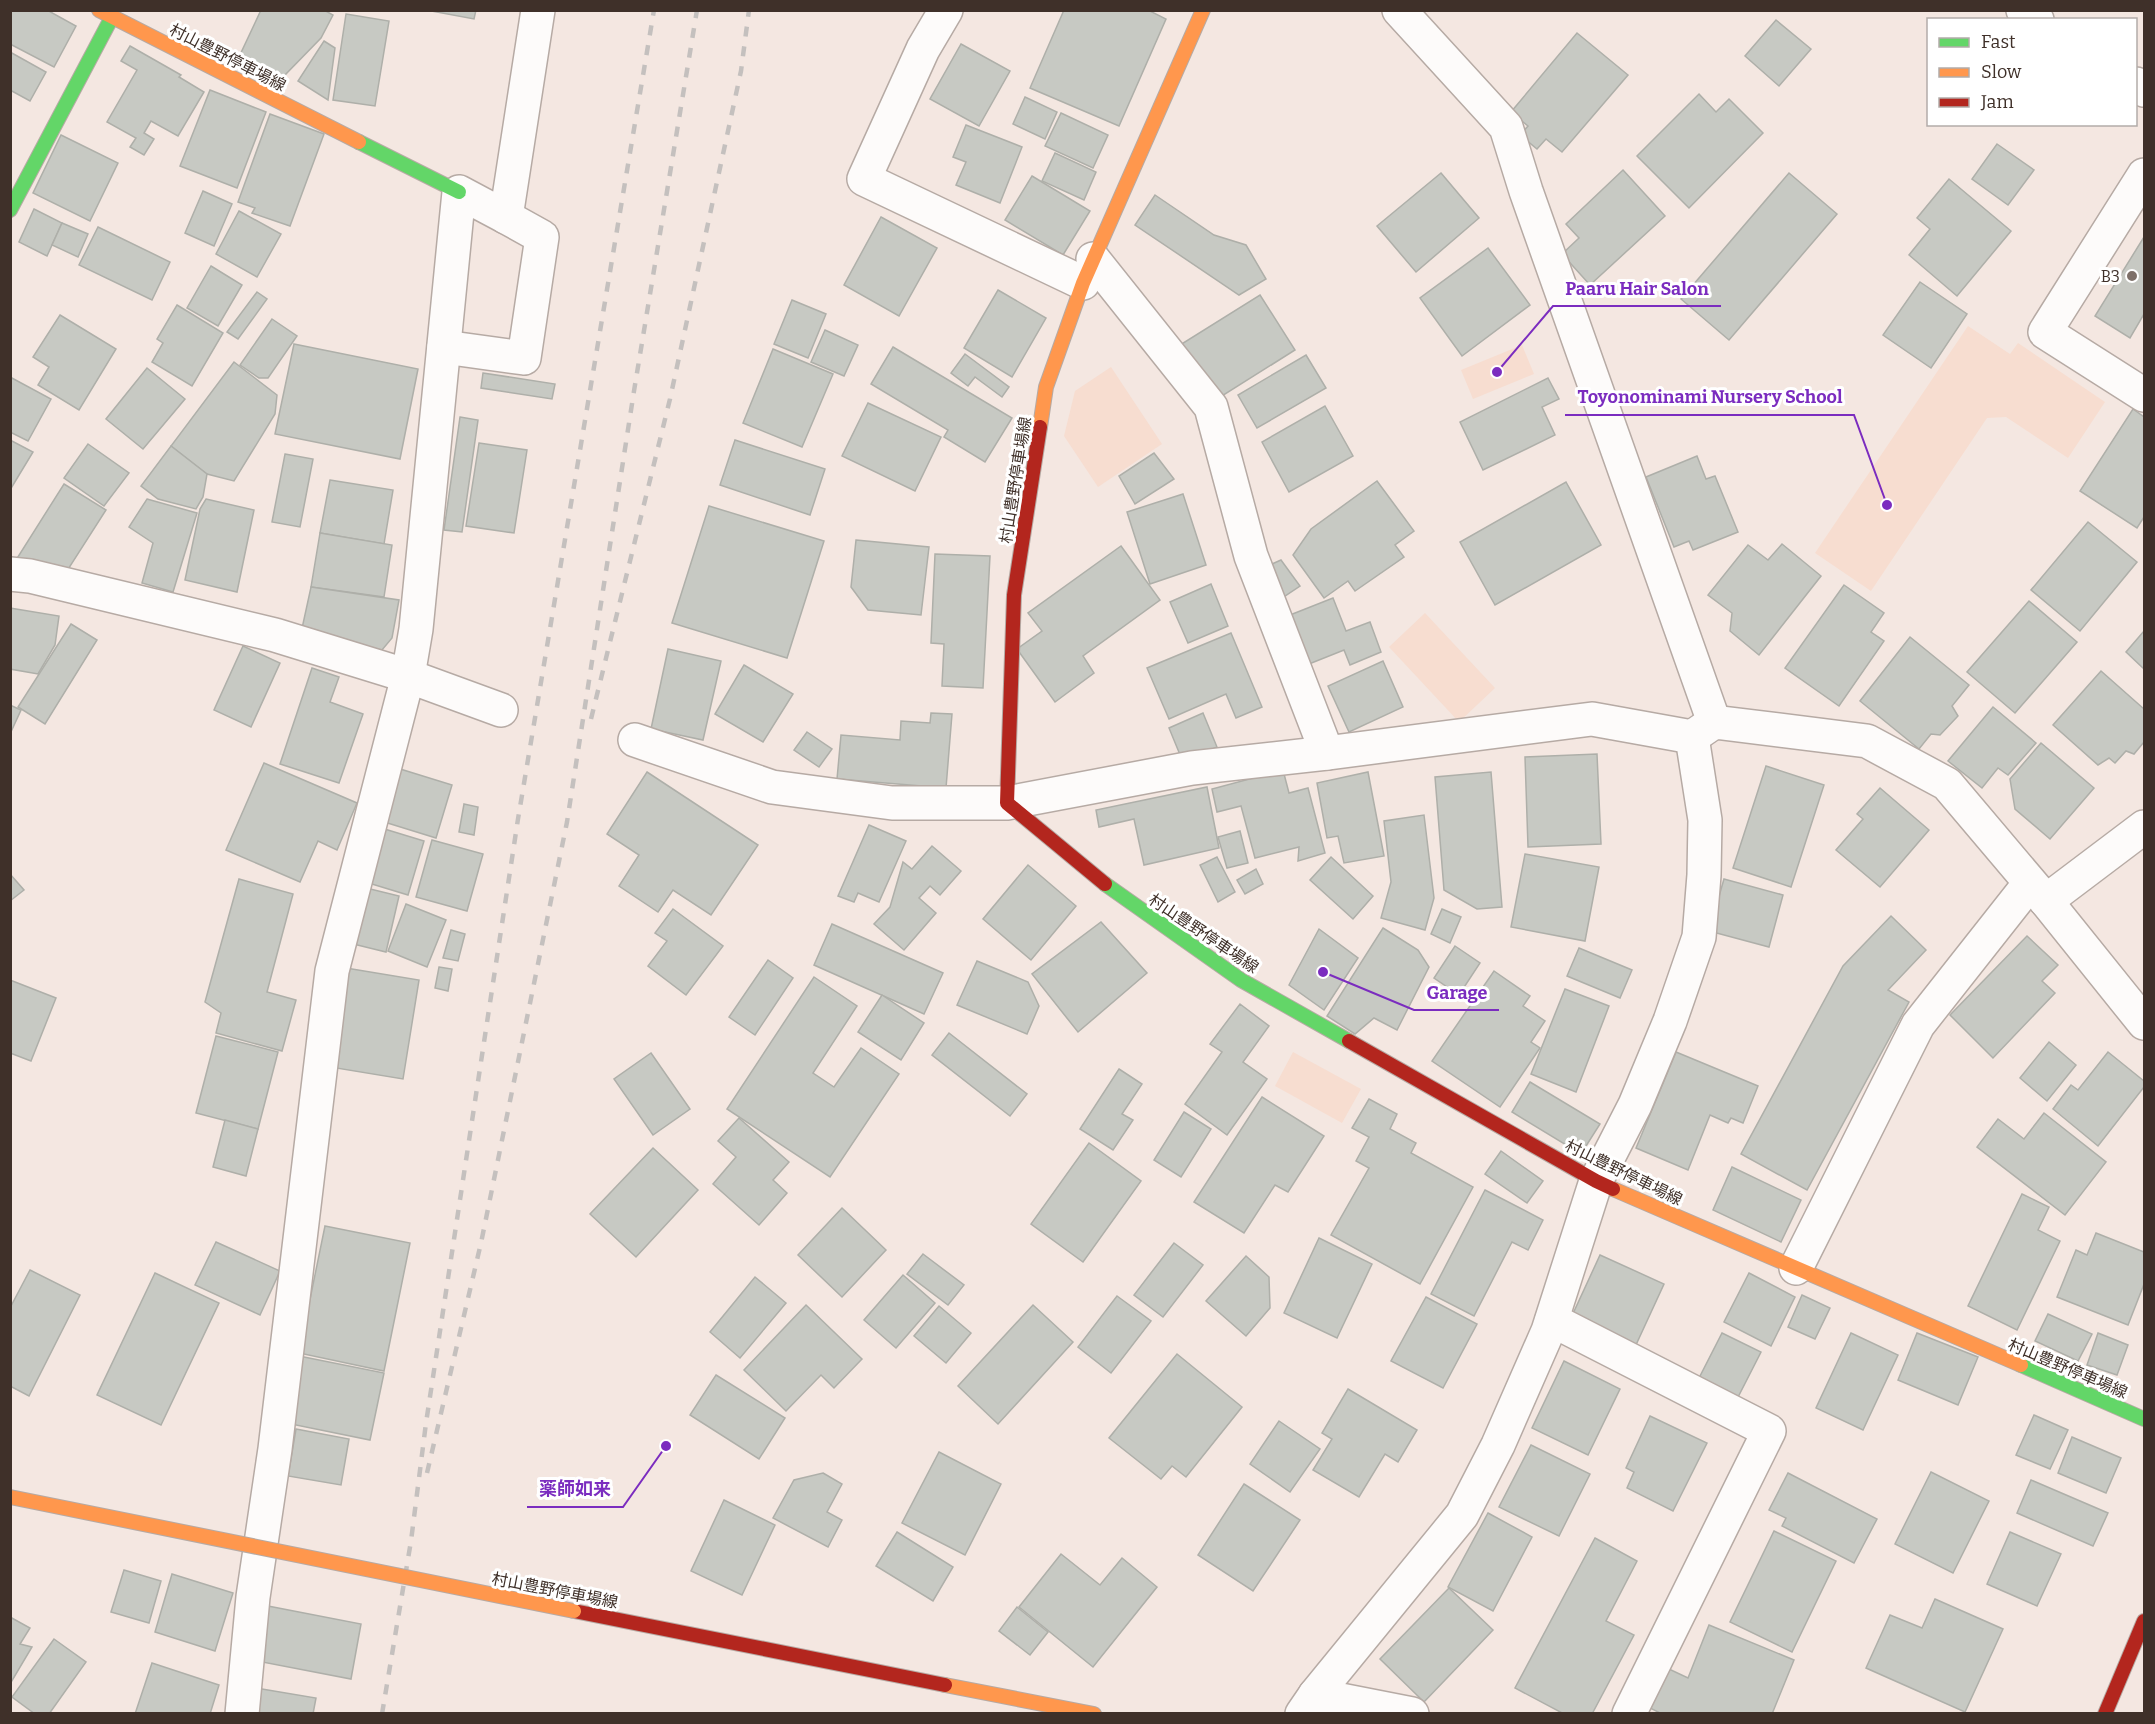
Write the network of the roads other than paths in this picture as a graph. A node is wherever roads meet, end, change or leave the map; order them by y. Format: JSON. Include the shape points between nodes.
{"nodes":[{"id":1,"x":538,"y":10,"type":"edge"},
{"id":2,"x":946,"y":10,"type":"edge"},
{"id":3,"x":1203,"y":10,"type":"edge"},
{"id":4,"x":109,"y":13,"type":"edge"},
{"id":5,"x":1406,"y":14,"type":"edge"},
{"id":6,"x":2145,"y":175,"type":"edge"},
{"id":7,"x":459,"y":192,"type":"junction"},
{"id":8,"x":10,"y":210,"type":"edge"},
{"id":9,"x":506,"y":217,"type":"junction"},
{"id":10,"x":1088,"y":271,"type":"junction"},
{"id":11,"x":444,"y":347,"type":"junction"},
{"id":12,"x":2145,"y":395,"type":"edge"},
{"id":13,"x":10,"y":574,"type":"edge"},
{"id":14,"x":408,"y":676,"type":"junction"},
{"id":15,"x":501,"y":710,"type":"dead end"},
{"id":16,"x":1703,"y":729,"type":"junction"},
{"id":17,"x":635,"y":740,"type":"dead end"},
{"id":18,"x":1327,"y":753,"type":"junction"},
{"id":19,"x":1007,"y":803,"type":"junction"},
{"id":20,"x":2145,"y":827,"type":"edge"},
{"id":21,"x":2038,"y":892,"type":"junction"},
{"id":22,"x":2145,"y":1023,"type":"edge"},
{"id":23,"x":1596,"y":1181,"type":"junction"},
{"id":24,"x":1796,"y":1268,"type":"junction"},
{"id":25,"x":1552,"y":1320,"type":"junction"},
{"id":26,"x":2145,"y":1419,"type":"edge"},
{"id":27,"x":10,"y":1497,"type":"edge"},
{"id":28,"x":2145,"y":1621,"type":"edge"},
{"id":29,"x":1309,"y":1704,"type":"edge"},
{"id":30,"x":242,"y":1713,"type":"edge"},
{"id":31,"x":1094,"y":1713,"type":"edge"},
{"id":32,"x":1412,"y":1713,"type":"edge"},
{"id":33,"x":1629,"y":1713,"type":"edge"},
{"id":34,"x":2105,"y":1713,"type":"edge"}],
"edges":[{"from":1,"to":9,"type":"street"},
{"from":2,"to":10,"type":"street","via":[[923,49],[864,179]]},
{"from":3,"to":10,"type":"main road","name":"村山豊野停車場線"},
{"from":4,"to":7,"type":"main road","name":"村山豊野停車場線"},
{"from":4,"to":8,"type":"main road","name":"村山豊野停車場線"},
{"from":5,"to":16,"type":"street","via":[[1506,127]]},
{"from":6,"to":12,"type":"street","via":[[2045,332]]},
{"from":7,"to":9,"type":"street"},
{"from":7,"to":11,"type":"street"},
{"from":9,"to":11,"type":"street","via":[[542,237],[524,358]]},
{"from":10,"to":18,"type":"street","via":[[1211,407],[1251,556]]},
{"from":10,"to":19,"type":"main road","name":"村山豊野停車場線","via":[[1046,387],[1014,595]]},
{"from":11,"to":14,"type":"street"},
{"from":13,"to":14,"type":"street","via":[[275,635]]},
{"from":14,"to":15,"type":"street"},
{"from":14,"to":30,"type":"street","via":[[332,971],[275,1449],[253,1597]]},
{"from":16,"to":18,"type":"street","via":[[1592,719]]},
{"from":16,"to":21,"type":"street","via":[[1867,741],[1947,784]]},
{"from":16,"to":23,"type":"street","via":[[1704,875],[1699,937],[1635,1105]]},
{"from":17,"to":19,"type":"street","via":[[772,787],[892,803]]},
{"from":18,"to":19,"type":"street","via":[[1192,768]]},
{"from":19,"to":23,"type":"main road","name":"村山豊野停車場線","via":[[1095,878],[1241,980]]},
{"from":20,"to":21,"type":"street"},
{"from":21,"to":22,"type":"street"},
{"from":21,"to":24,"type":"street","via":[[1918,1025]]},
{"from":23,"to":24,"type":"main road","name":"村山豊野停車場線"},
{"from":23,"to":25,"type":"street"},
{"from":24,"to":26,"type":"main road","name":"村山豊野停車場線"},
{"from":25,"to":29,"type":"street","via":[[1498,1445],[1462,1515]]},
{"from":25,"to":33,"type":"street","via":[[1769,1431]]},
{"from":27,"to":31,"type":"main road","name":"村山豊野停車場線","bridge":true},
{"from":28,"to":34,"type":"main road"},
{"from":29,"to":32,"type":"street"}]}
